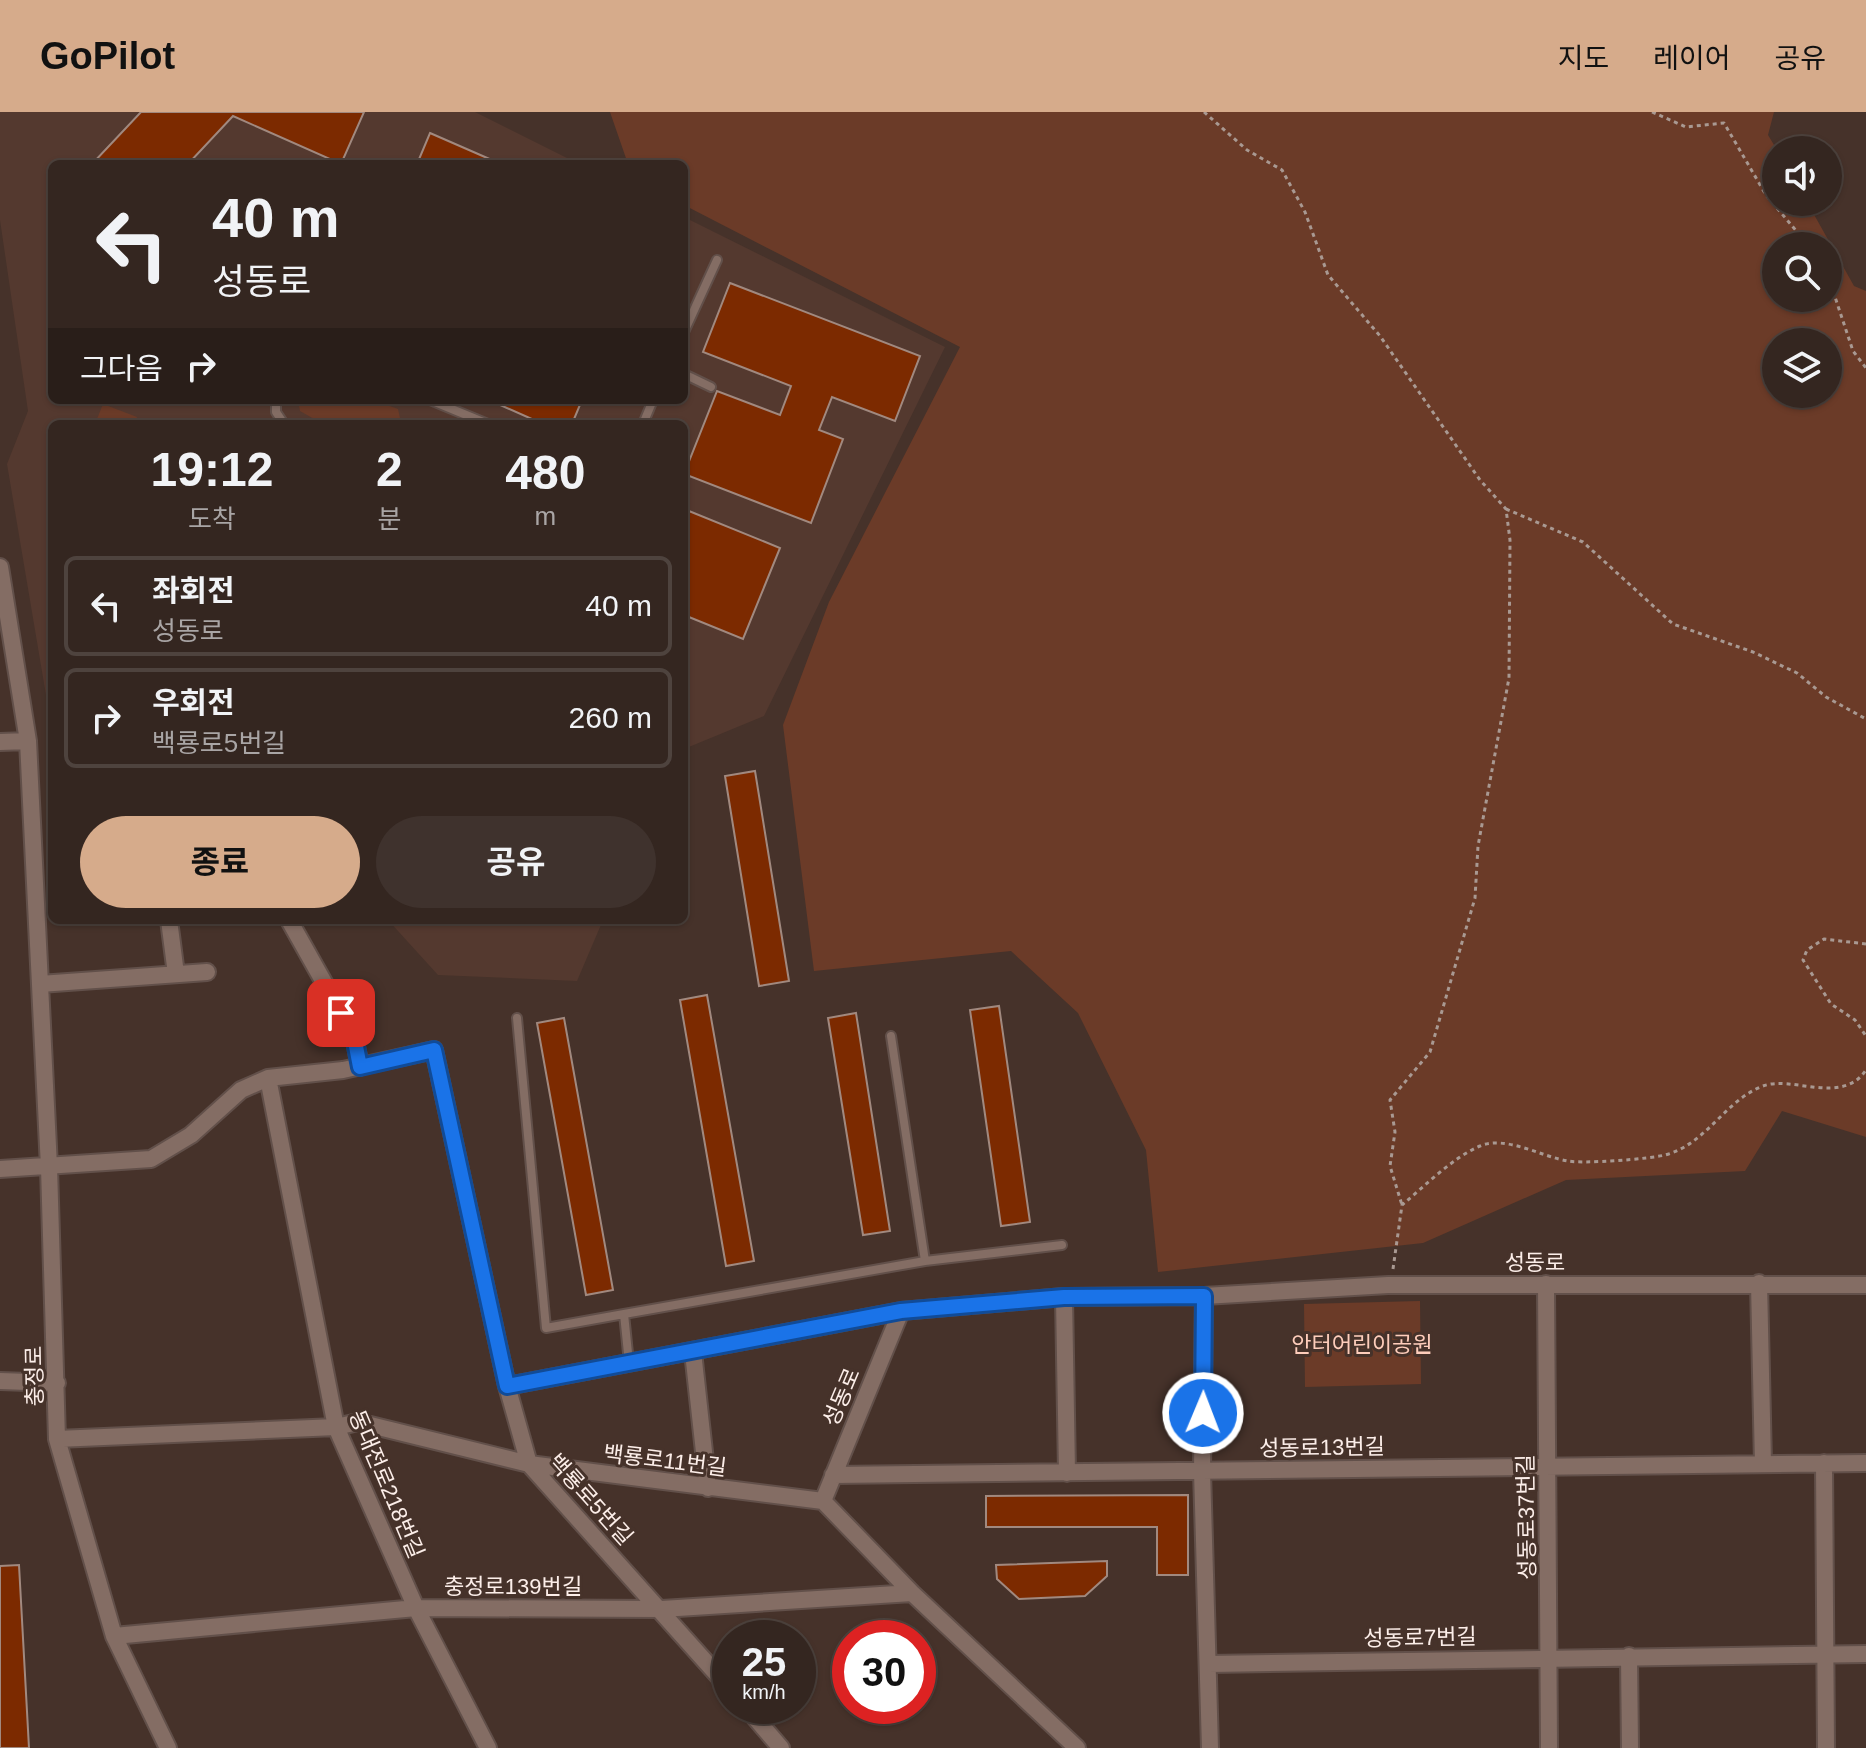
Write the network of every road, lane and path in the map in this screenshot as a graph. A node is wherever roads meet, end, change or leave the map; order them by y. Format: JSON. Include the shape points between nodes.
{"nodes":[{"id":1,"x":1204,"y":112,"type":"edge"},
{"id":2,"x":1652,"y":112,"type":"edge"},
{"id":3,"x":1797,"y":232,"type":"edge"},
{"id":4,"x":717,"y":260,"type":"dead end"},
{"id":5,"x":1840,"y":312,"type":"edge"},
{"id":6,"x":688,"y":323,"type":"edge"},
{"id":7,"x":1866,"y":368,"type":"edge"},
{"id":8,"x":688,"y":376,"type":"edge"},
{"id":9,"x":711,"y":387,"type":"dead end"},
{"id":10,"x":440,"y":404,"type":"edge"},
{"id":11,"x":478,"y":420,"type":"edge"},
{"id":12,"x":1506,"y":509,"type":"junction"},
{"id":13,"x":0,"y":567,"type":"edge"},
{"id":14,"x":1866,"y":719,"type":"edge"},
{"id":15,"x":28,"y":741,"type":"junction"},
{"id":16,"x":0,"y":742,"type":"edge"},
{"id":17,"x":170,"y":924,"type":"edge"},
{"id":18,"x":291,"y":924,"type":"edge"},
{"id":19,"x":1866,"y":944,"type":"edge"},
{"id":20,"x":207,"y":972,"type":"dead end"},
{"id":21,"x":176,"y":974,"type":"junction"},
{"id":22,"x":40,"y":984,"type":"junction"},
{"id":23,"x":517,"y":1018,"type":"dead end"},
{"id":24,"x":891,"y":1036,"type":"dead end"},
{"id":25,"x":1866,"y":1036,"type":"edge"},
{"id":26,"x":360,"y":1067,"type":"junction"},
{"id":27,"x":1866,"y":1070,"type":"edge"},
{"id":28,"x":268,"y":1078,"type":"junction"},
{"id":29,"x":49,"y":1167,"type":"junction"},
{"id":30,"x":0,"y":1169,"type":"edge"},
{"id":31,"x":1402,"y":1205,"type":"junction"},
{"id":32,"x":1062,"y":1245,"type":"dead end"},
{"id":33,"x":925,"y":1261,"type":"junction"},
{"id":34,"x":1759,"y":1283,"type":"junction"},
{"id":35,"x":1546,"y":1284,"type":"junction"},
{"id":36,"x":1391,"y":1285,"type":"junction"},
{"id":37,"x":1866,"y":1285,"type":"edge"},
{"id":38,"x":1204,"y":1296,"type":"junction"},
{"id":39,"x":1064,"y":1297,"type":"junction"},
{"id":40,"x":901,"y":1311,"type":"junction"},
{"id":41,"x":624,"y":1314,"type":"junction"},
{"id":42,"x":693,"y":1352,"type":"junction"},
{"id":43,"x":629,"y":1364,"type":"junction"},
{"id":44,"x":0,"y":1381,"type":"edge"},
{"id":45,"x":57,"y":1383,"type":"junction"},
{"id":46,"x":507,"y":1386,"type":"junction"},
{"id":47,"x":336,"y":1427,"type":"junction"},
{"id":48,"x":57,"y":1439,"type":"junction"},
{"id":49,"x":1824,"y":1463,"type":"junction"},
{"id":50,"x":1866,"y":1463,"type":"edge"},
{"id":51,"x":529,"y":1464,"type":"junction"},
{"id":52,"x":1763,"y":1464,"type":"junction"},
{"id":53,"x":1547,"y":1467,"type":"junction"},
{"id":54,"x":1202,"y":1471,"type":"junction"},
{"id":55,"x":1067,"y":1473,"type":"junction"},
{"id":56,"x":833,"y":1475,"type":"junction"},
{"id":57,"x":708,"y":1488,"type":"junction"},
{"id":58,"x":823,"y":1501,"type":"junction"},
{"id":59,"x":912,"y":1593,"type":"junction"},
{"id":60,"x":416,"y":1608,"type":"junction"},
{"id":61,"x":662,"y":1609,"type":"junction"},
{"id":62,"x":114,"y":1636,"type":"junction"},
{"id":63,"x":1866,"y":1654,"type":"edge"},
{"id":64,"x":1825,"y":1655,"type":"junction"},
{"id":65,"x":1629,"y":1656,"type":"junction"},
{"id":66,"x":1551,"y":1657,"type":"junction"},
{"id":67,"x":1209,"y":1664,"type":"junction"},
{"id":68,"x":712,"y":1668,"type":"edge"},
{"id":69,"x":760,"y":1724,"type":"edge"},
{"id":70,"x":168,"y":1748,"type":"edge"},
{"id":71,"x":488,"y":1748,"type":"edge"},
{"id":72,"x":781,"y":1748,"type":"edge"},
{"id":73,"x":1077,"y":1748,"type":"edge"},
{"id":74,"x":1210,"y":1748,"type":"edge"},
{"id":75,"x":1549,"y":1748,"type":"edge"},
{"id":76,"x":1630,"y":1748,"type":"edge"},
{"id":77,"x":1826,"y":1748,"type":"edge"}],
"edges":[{"from":1,"to":12,"type":"path","via":[[1247,150],[1282,170],[1305,212],[1328,275],[1380,336]]},
{"from":2,"to":3,"type":"path","via":[[1686,127],[1724,123],[1766,195]]},
{"from":4,"to":6,"type":"lane"},
{"from":5,"to":7,"type":"path","via":[[1853,351]]},
{"from":8,"to":9,"type":"lane"},
{"from":10,"to":11,"type":"lane"},
{"from":12,"to":14,"type":"path","via":[[1583,542],[1673,624],[1797,673]]},
{"from":12,"to":31,"type":"path","via":[[1510,540],[1505,713],[1481,831],[1475,898],[1453,978],[1430,1052],[1390,1100],[1395,1132],[1390,1166]]},
{"from":13,"to":15,"type":"street","name":"충정로"},
{"from":15,"to":16,"type":"street"},
{"from":15,"to":22,"type":"street","name":"충정로"},
{"from":17,"to":21,"type":"street"},
{"from":18,"to":26,"type":"street","via":[[354,1036]]},
{"from":19,"to":25,"type":"path","via":[[1824,939],[1807,950],[1803,960],[1831,1004],[1855,1020]]},
{"from":20,"to":21,"type":"street"},
{"from":21,"to":22,"type":"street"},
{"from":22,"to":29,"type":"street","name":"충정로"},
{"from":23,"to":41,"type":"lane","via":[[546,1328]]},
{"from":24,"to":33,"type":"lane"},
{"from":26,"to":28,"type":"street","name":"백룡로5번길"},
{"from":26,"to":46,"type":"street","name":"백룡로5번길","via":[[434,1050]]},
{"from":27,"to":31,"type":"path","via":[[1833,1090],[1764,1085],[1740,1098],[1695,1140],[1666,1155],[1571,1162],[1499,1143],[1480,1146]]},
{"from":28,"to":29,"type":"street","name":"백룡로5번길","via":[[241,1090],[191,1135],[151,1159]]},
{"from":28,"to":47,"type":"street","name":"동대전로218번길"},
{"from":29,"to":30,"type":"street","name":"백룡로5번길"},
{"from":29,"to":45,"type":"street","name":"충정로"},
{"from":31,"to":36,"type":"path"},
{"from":32,"to":33,"type":"lane"},
{"from":33,"to":41,"type":"lane"},
{"from":34,"to":35,"type":"street","name":"성동로"},
{"from":34,"to":37,"type":"street","name":"성동로"},
{"from":34,"to":52,"type":"street"},
{"from":35,"to":36,"type":"street","name":"성동로"},
{"from":35,"to":53,"type":"street","name":"성동로37번길"},
{"from":36,"to":38,"type":"street","name":"성동로"},
{"from":38,"to":39,"type":"street","name":"성동로"},
{"from":38,"to":54,"type":"street"},
{"from":39,"to":40,"type":"street","name":"성동로"},
{"from":39,"to":55,"type":"street"},
{"from":40,"to":42,"type":"street","name":"성동로"},
{"from":40,"to":56,"type":"street","name":"성동로"},
{"from":41,"to":43,"type":"lane"},
{"from":42,"to":43,"type":"street","name":"성동로"},
{"from":42,"to":57,"type":"street"},
{"from":43,"to":46,"type":"street","name":"성동로"},
{"from":44,"to":45,"type":"street"},
{"from":45,"to":48,"type":"street","name":"충정로"},
{"from":46,"to":51,"type":"street","name":"백룡로5번길"},
{"from":47,"to":48,"type":"street","name":"백룡로11번길"},
{"from":47,"to":51,"type":"street","name":"백룡로11번길","via":[[358,1422]]},
{"from":47,"to":60,"type":"street","name":"동대전로218번길"},
{"from":48,"to":62,"type":"street","name":"충정로"},
{"from":49,"to":50,"type":"street","name":"성동로13번길"},
{"from":49,"to":52,"type":"street","name":"성동로13번길"},
{"from":49,"to":64,"type":"street"},
{"from":51,"to":57,"type":"street","name":"백룡로11번길"},
{"from":51,"to":61,"type":"street","name":"백룡로5번길"},
{"from":52,"to":53,"type":"street","name":"성동로13번길"},
{"from":53,"to":54,"type":"street","name":"성동로13번길"},
{"from":53,"to":66,"type":"street","name":"성동로37번길"},
{"from":54,"to":55,"type":"street","name":"성동로13번길"},
{"from":54,"to":67,"type":"street"},
{"from":55,"to":56,"type":"street","name":"성동로13번길"},
{"from":56,"to":58,"type":"street","name":"성동로"},
{"from":57,"to":58,"type":"street","name":"백룡로11번길"},
{"from":58,"to":59,"type":"street"},
{"from":59,"to":61,"type":"street","name":"충정로139번길"},
{"from":59,"to":73,"type":"street"},
{"from":60,"to":61,"type":"street","name":"충정로139번길"},
{"from":60,"to":62,"type":"street","name":"충정로139번길"},
{"from":60,"to":71,"type":"street","name":"동대전로218번길"},
{"from":61,"to":68,"type":"street","name":"백룡로5번길"},
{"from":62,"to":70,"type":"street","name":"충정로"},
{"from":63,"to":64,"type":"street","name":"성동로7번길"},
{"from":64,"to":65,"type":"street","name":"성동로7번길"},
{"from":64,"to":77,"type":"street"},
{"from":65,"to":66,"type":"street","name":"성동로7번길"},
{"from":65,"to":76,"type":"street"},
{"from":66,"to":67,"type":"street","name":"성동로7번길"},
{"from":66,"to":75,"type":"street","name":"성동로37번길"},
{"from":67,"to":74,"type":"street"},
{"from":69,"to":72,"type":"street"}]}
